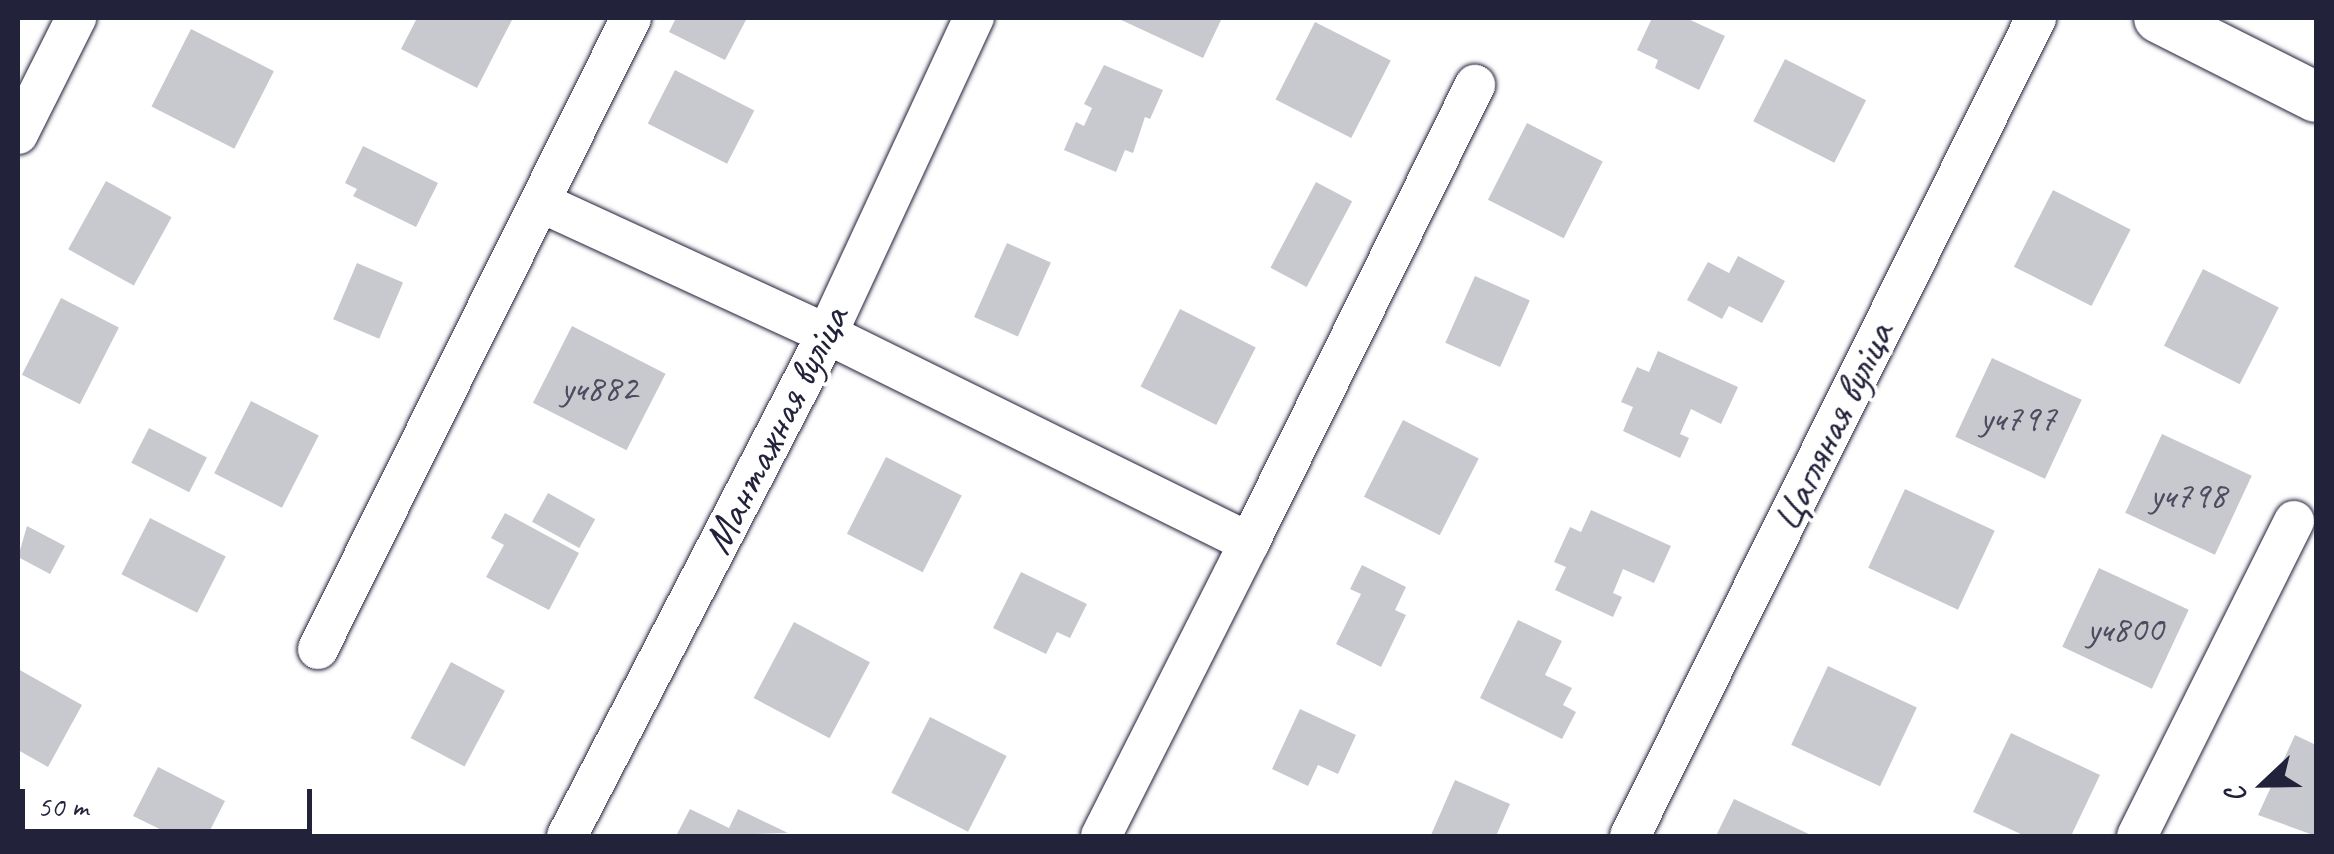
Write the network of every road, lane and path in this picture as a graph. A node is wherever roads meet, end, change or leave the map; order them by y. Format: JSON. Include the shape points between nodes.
{"nodes":[{"id":1,"x":76,"y":18,"type":"edge"},
{"id":2,"x":630,"y":18,"type":"edge"},
{"id":3,"x":974,"y":18,"type":"edge"},
{"id":4,"x":2036,"y":18,"type":"edge"},
{"id":5,"x":2159,"y":18,"type":"edge"},
{"id":6,"x":1475,"y":85,"type":"dead end"},
{"id":7,"x":2316,"y":96,"type":"edge"},
{"id":8,"x":18,"y":134,"type":"edge"},
{"id":9,"x":544,"y":204,"type":"junction"},
{"id":10,"x":827,"y":334,"type":"junction"},
{"id":11,"x":2294,"y":521,"type":"dead end"},
{"id":12,"x":1248,"y":542,"type":"junction"},
{"id":13,"x":318,"y":649,"type":"dead end"},
{"id":14,"x":567,"y":836,"type":"edge"},
{"id":15,"x":1101,"y":836,"type":"edge"},
{"id":16,"x":1630,"y":836,"type":"edge"},
{"id":17,"x":2136,"y":836,"type":"edge"}],
"edges":[{"from":1,"to":8,"type":"street"},
{"from":2,"to":9,"type":"street"},
{"from":3,"to":10,"type":"street","name":"Мантажная вуліца"},
{"from":4,"to":16,"type":"street","name":"Цагляная вуліца"},
{"from":5,"to":7,"type":"street"},
{"from":6,"to":12,"type":"street"},
{"from":9,"to":10,"type":"street"},
{"from":9,"to":13,"type":"street"},
{"from":10,"to":12,"type":"street"},
{"from":10,"to":14,"type":"street","name":"Мантажная вуліца"},
{"from":11,"to":17,"type":"street"},
{"from":12,"to":15,"type":"street"}]}
